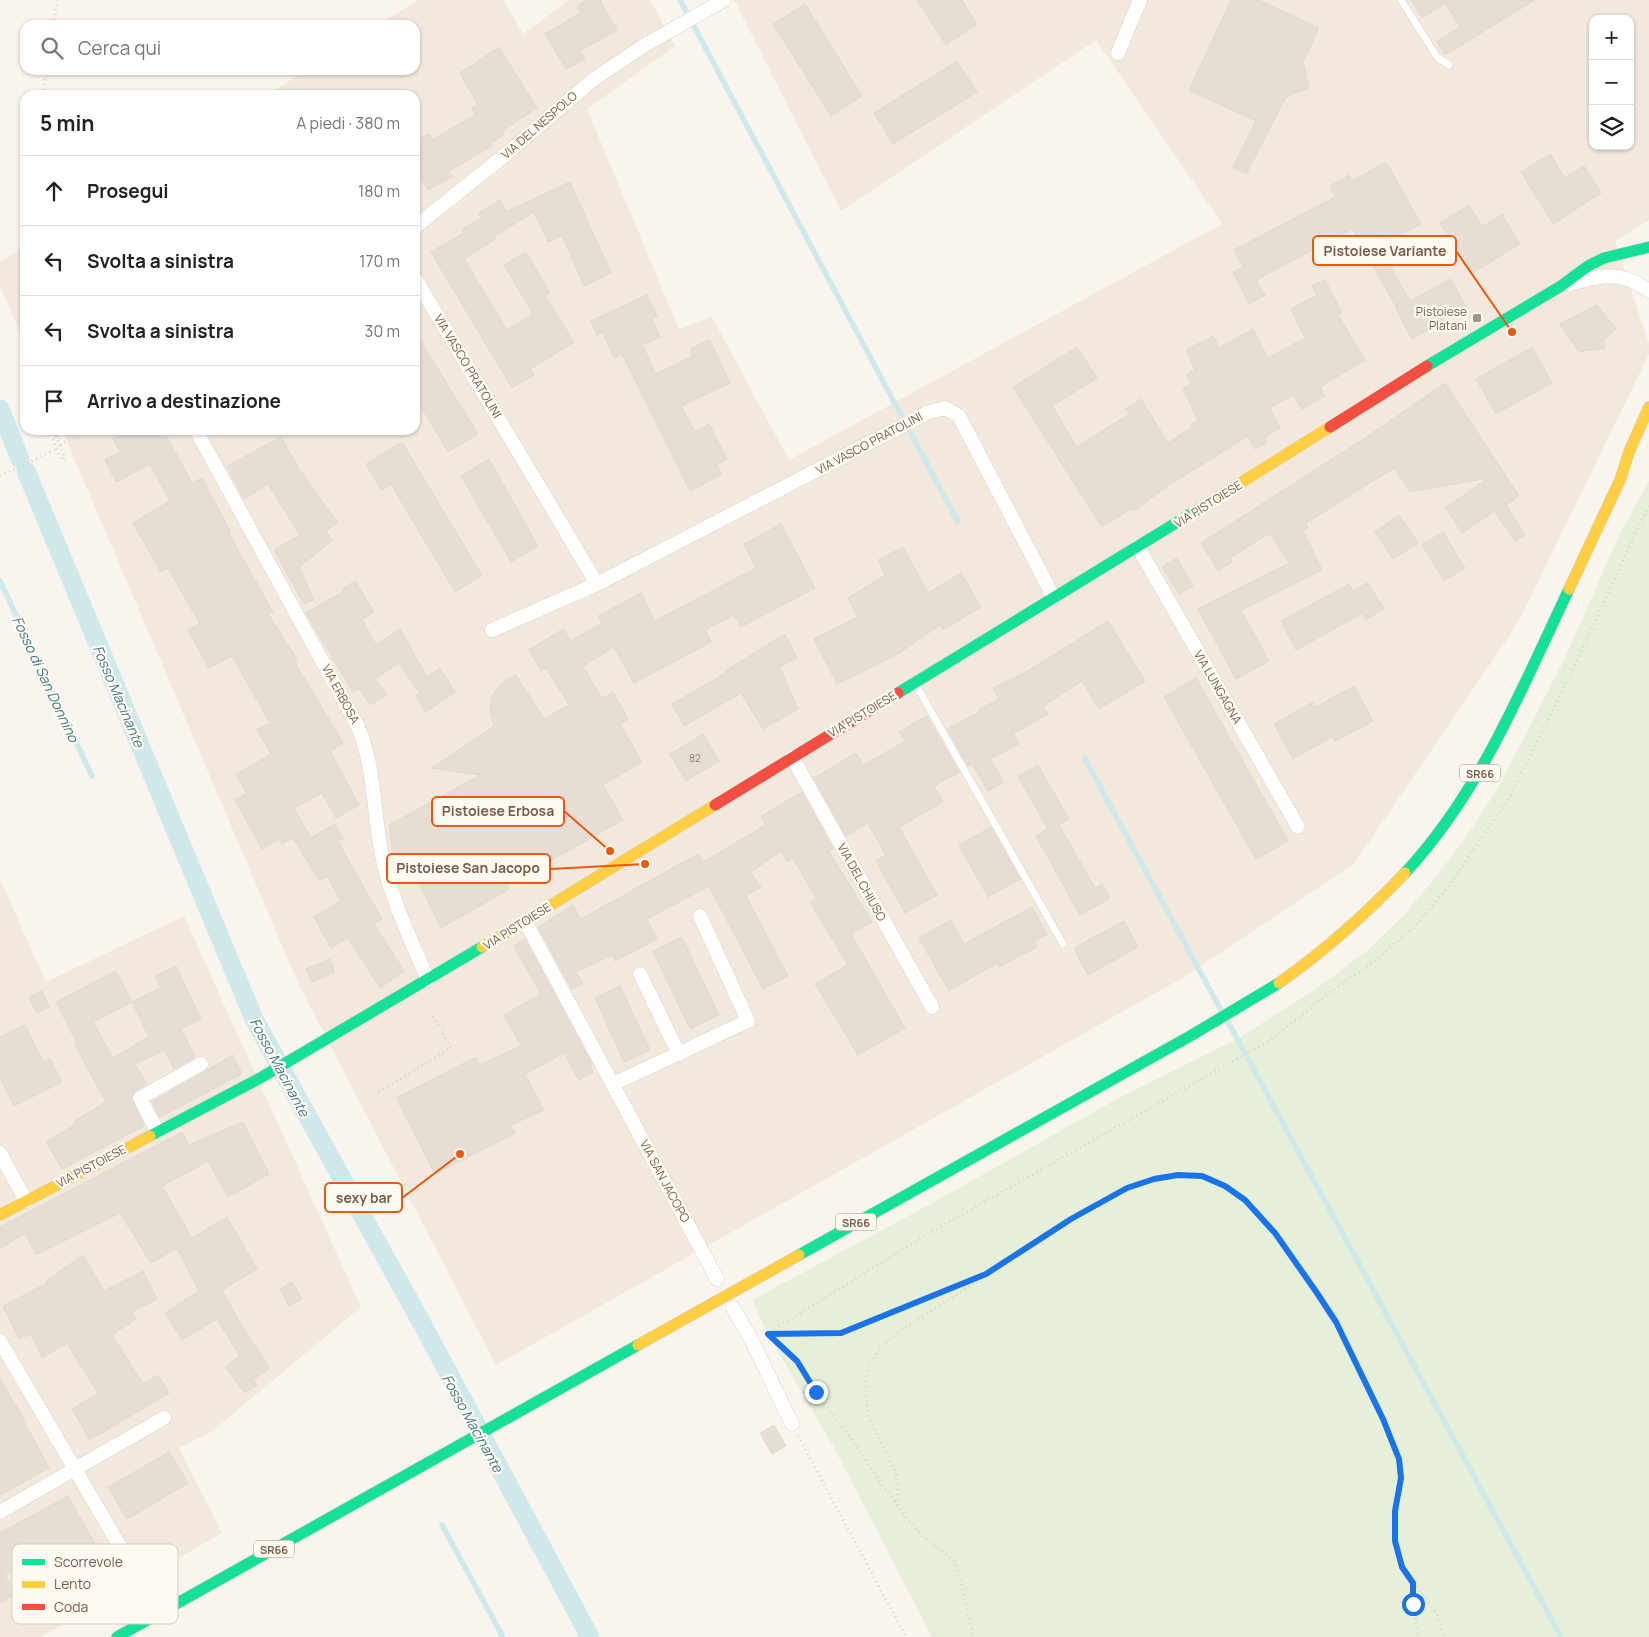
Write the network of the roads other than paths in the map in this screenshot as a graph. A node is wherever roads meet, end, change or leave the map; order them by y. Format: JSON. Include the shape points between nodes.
{"nodes":[{"id":1,"x":1140,"y":0,"type":"edge"},
{"id":2,"x":1401,"y":0,"type":"edge"},
{"id":3,"x":720,"y":2,"type":"edge"},
{"id":4,"x":1118,"y":53,"type":"dead end"},
{"id":5,"x":1450,"y":65,"type":"dead end"},
{"id":6,"x":420,"y":223,"type":"edge"},
{"id":7,"x":1649,"y":247,"type":"edge"},
{"id":8,"x":420,"y":286,"type":"edge"},
{"id":9,"x":1561,"y":286,"type":"junction"},
{"id":10,"x":1649,"y":290,"type":"edge"},
{"id":11,"x":1649,"y":407,"type":"edge"},
{"id":12,"x":199,"y":435,"type":"edge"},
{"id":13,"x":1649,"y":437,"type":"edge"},
{"id":14,"x":1620,"y":480,"type":"junction"},
{"id":15,"x":1138,"y":547,"type":"junction"},
{"id":16,"x":597,"y":584,"type":"junction"},
{"id":17,"x":1054,"y":598,"type":"junction"},
{"id":18,"x":492,"y":630,"type":"dead end"},
{"id":19,"x":915,"y":682,"type":"junction"},
{"id":20,"x":792,"y":757,"type":"junction"},
{"id":21,"x":1298,"y":827,"type":"dead end"},
{"id":22,"x":700,"y":916,"type":"dead end"},
{"id":23,"x":525,"y":921,"type":"junction"},
{"id":24,"x":1063,"y":944,"type":"dead end"},
{"id":25,"x":640,"y":974,"type":"dead end"},
{"id":26,"x":428,"y":980,"type":"junction"},
{"id":27,"x":932,"y":1006,"type":"dead end"},
{"id":28,"x":678,"y":1054,"type":"junction"},
{"id":29,"x":201,"y":1064,"type":"dead end"},
{"id":30,"x":612,"y":1084,"type":"junction"},
{"id":31,"x":157,"y":1131,"type":"junction"},
{"id":32,"x":0,"y":1153,"type":"edge"},
{"id":33,"x":26,"y":1201,"type":"junction"},
{"id":34,"x":0,"y":1215,"type":"edge"},
{"id":35,"x":717,"y":1279,"type":"dead end"},
{"id":36,"x":732,"y":1308,"type":"dead end"},
{"id":37,"x":0,"y":1340,"type":"edge"},
{"id":38,"x":164,"y":1418,"type":"dead end"},
{"id":39,"x":792,"y":1424,"type":"road end"},
{"id":40,"x":76,"y":1468,"type":"junction"},
{"id":41,"x":0,"y":1512,"type":"edge"},
{"id":42,"x":119,"y":1544,"type":"edge"},
{"id":43,"x":178,"y":1603,"type":"edge"},
{"id":44,"x":140,"y":1624,"type":"edge"},
{"id":45,"x":117,"y":1637,"type":"edge"}],
"edges":[{"from":1,"to":4,"type":"street"},
{"from":2,"to":5,"type":"lane","via":[[1437,57]]},
{"from":3,"to":6,"type":"street","name":"VIA DEL NESPOLO","via":[[588,83]]},
{"from":7,"to":9,"type":"main road","name":"VIA PISTOIESE","via":[[1597,261]]},
{"from":8,"to":16,"type":"street","name":"VIA VASCO PRATOLINI"},
{"from":9,"to":10,"type":"street","name":"VIA PISTOIESE","via":[[1595,277],[1615,276]]},
{"from":9,"to":15,"type":"main road","name":"VIA PISTOIESE","via":[[1491,326]]},
{"from":11,"to":14,"type":"main road","number":"SR66","via":[[1628,452]]},
{"from":12,"to":26,"type":"street","name":"VIA ERBOSA","via":[[360,730],[373,782],[381,850],[394,902]]},
{"from":13,"to":14,"type":"main road","number":"SR66"},
{"from":14,"to":43,"type":"main road","number":"SR66","via":[[1497,742],[1450,819],[1429,847],[1373,907],[1323,952],[1252,1001]]},
{"from":15,"to":17,"type":"main road","name":"VIA PISTOIESE"},
{"from":15,"to":21,"type":"street","name":"VIA LUNGAGNA"},
{"from":16,"to":17,"type":"street","name":"VIA VASCO PRATOLINI","via":[[940,408],[950,409],[959,416]]},
{"from":16,"to":18,"type":"street","name":"VIA VASCO PRATOLINI"},
{"from":17,"to":19,"type":"main road","name":"VIA PISTOIESE"},
{"from":19,"to":20,"type":"main road","name":"VIA PISTOIESE"},
{"from":19,"to":24,"type":"lane"},
{"from":20,"to":23,"type":"main road","name":"VIA PISTOIESE"},
{"from":20,"to":27,"type":"street","name":"VIA DEL CHIUSO"},
{"from":22,"to":28,"type":"street","via":[[748,1021]]},
{"from":23,"to":26,"type":"main road","name":"VIA PISTOIESE"},
{"from":23,"to":30,"type":"street","name":"VIA SAN JACOPO"},
{"from":25,"to":28,"type":"street"},
{"from":26,"to":31,"type":"main road","name":"VIA PISTOIESE","via":[[262,1077]]},
{"from":28,"to":30,"type":"street"},
{"from":29,"to":31,"type":"street","via":[[140,1098]]},
{"from":30,"to":35,"type":"street","name":"VIA SAN JACOPO"},
{"from":31,"to":33,"type":"main road","name":"VIA PISTOIESE"},
{"from":32,"to":33,"type":"street"},
{"from":33,"to":34,"type":"main road","name":"VIA PISTOIESE"},
{"from":36,"to":39,"type":"street"},
{"from":37,"to":40,"type":"street"},
{"from":38,"to":40,"type":"street"},
{"from":40,"to":41,"type":"street"},
{"from":40,"to":42,"type":"street"},
{"from":44,"to":45,"type":"main road","number":"SR66"}]}
